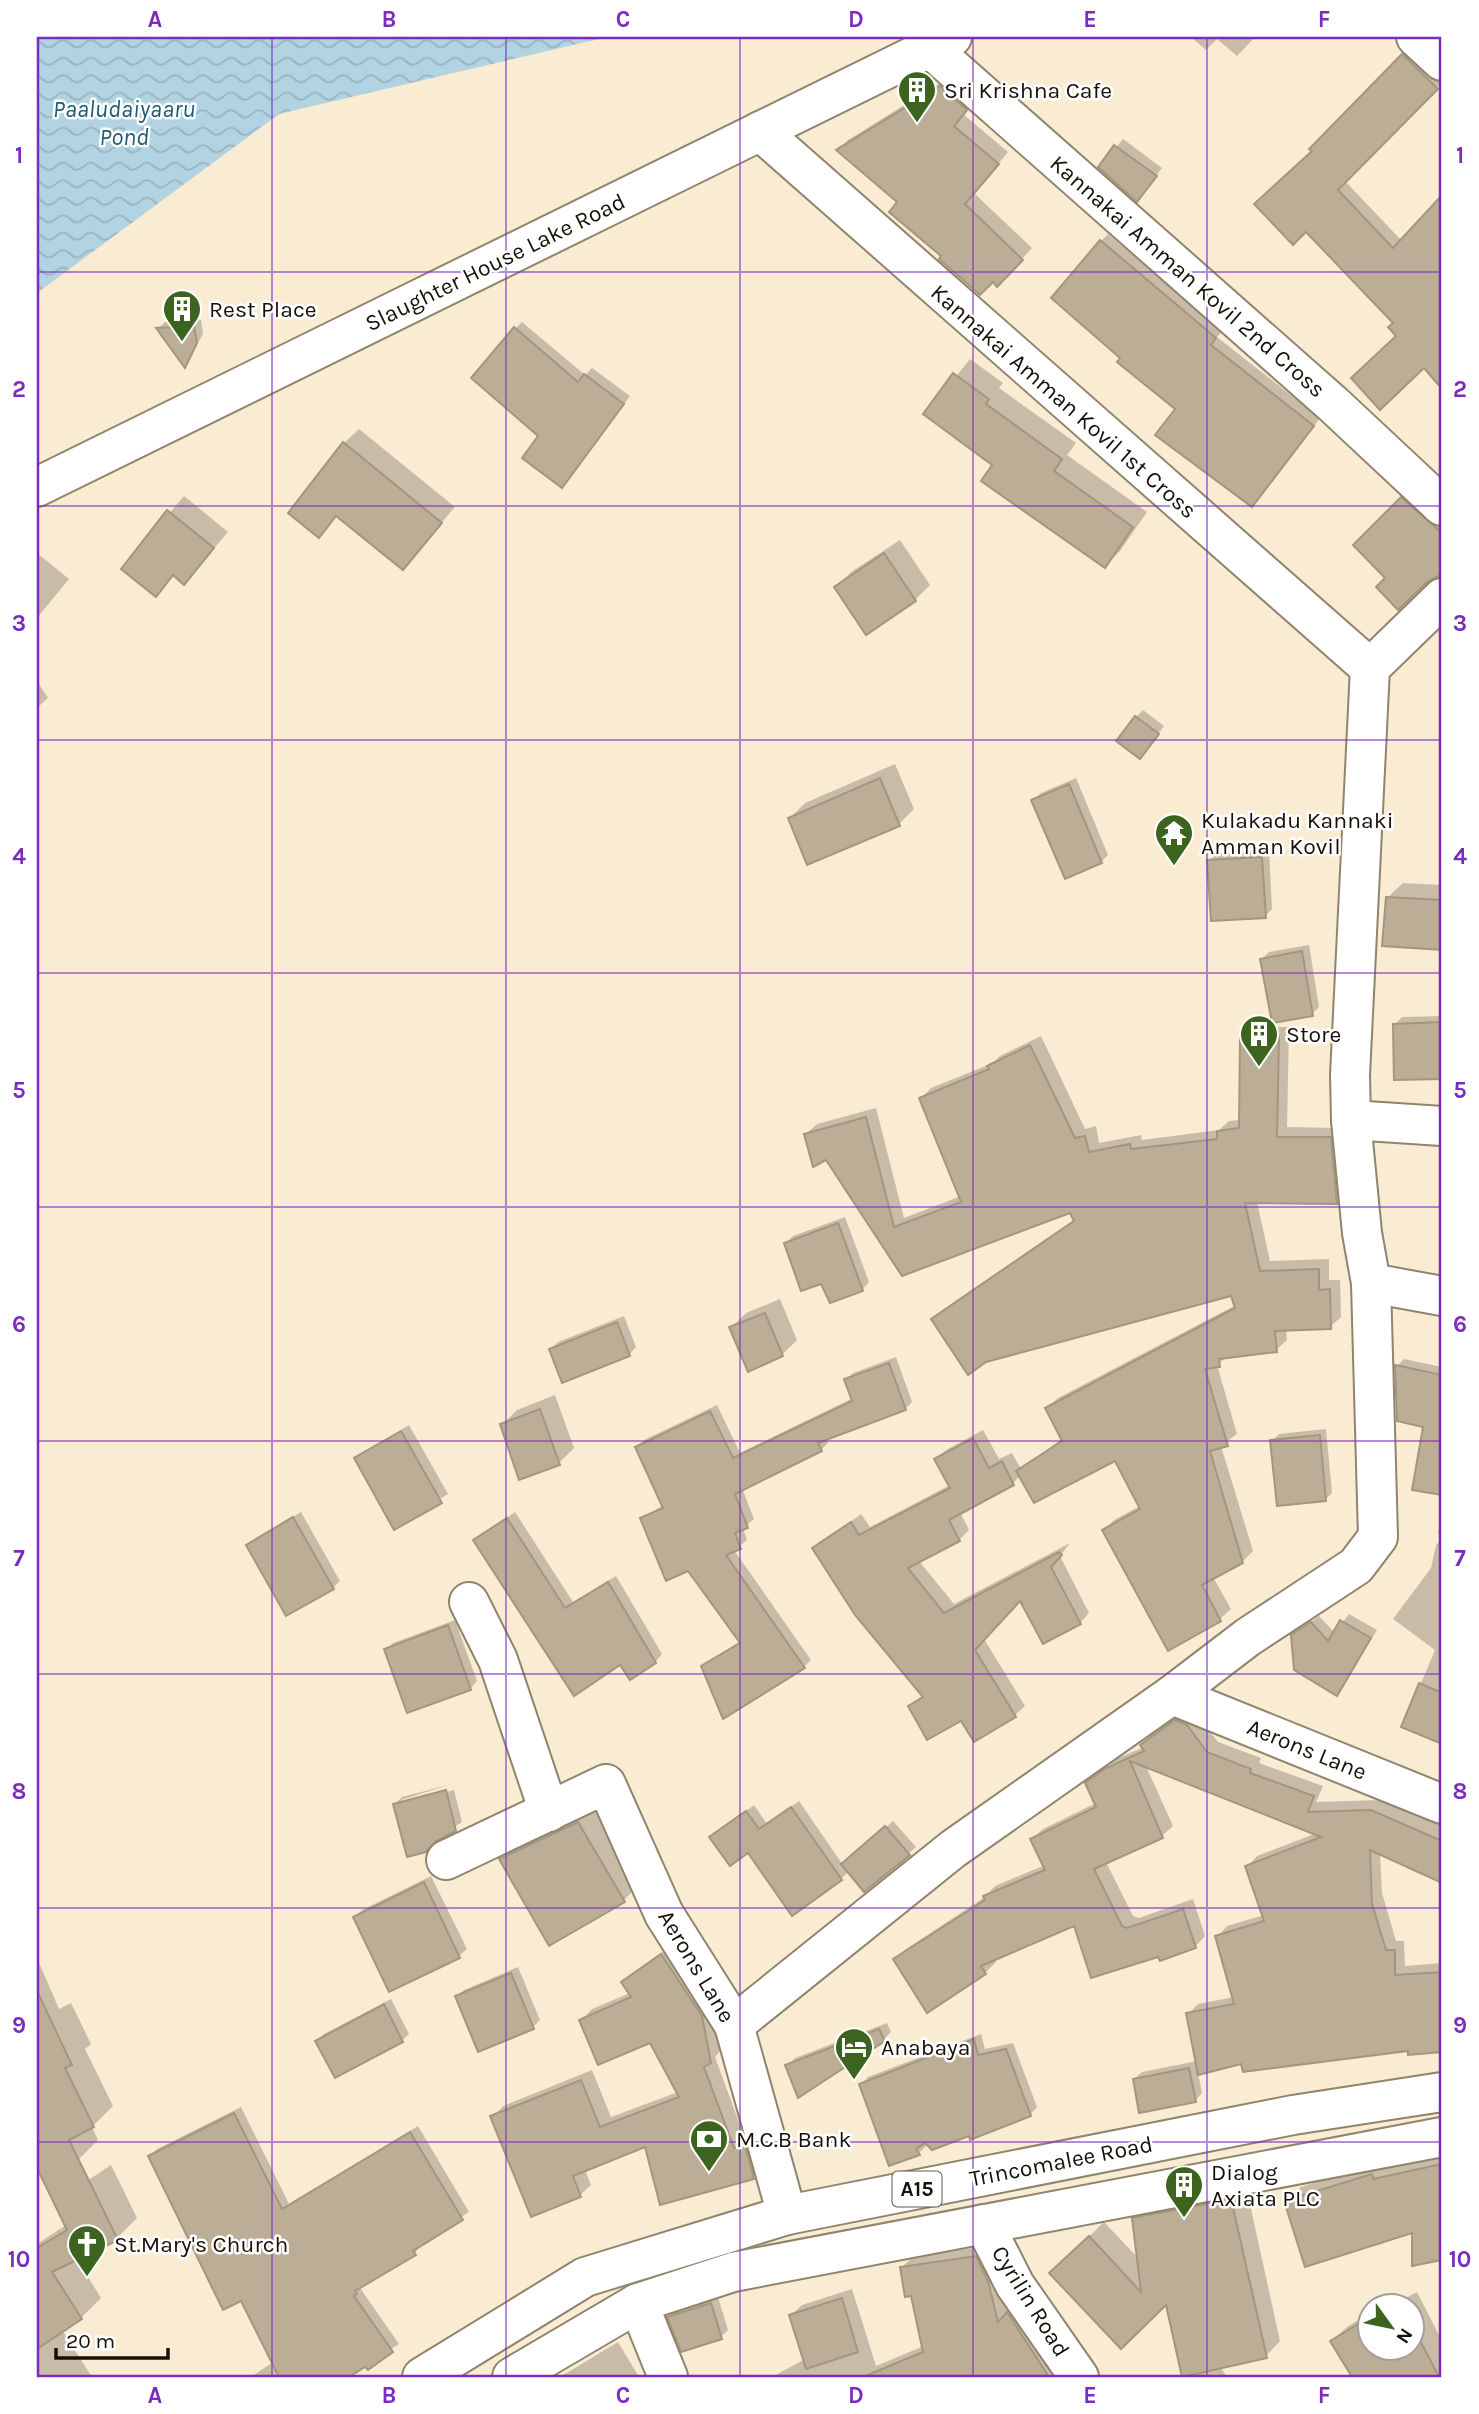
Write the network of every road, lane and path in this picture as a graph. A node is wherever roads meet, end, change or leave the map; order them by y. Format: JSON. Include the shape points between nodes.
{"nodes":[{"id":1,"x":1416,"y":37,"type":"edge"},
{"id":2,"x":942,"y":43,"type":"edge"},
{"id":3,"x":1442,"y":61,"type":"edge"},
{"id":4,"x":760,"y":131,"type":"junction"},
{"id":5,"x":37,"y":487,"type":"edge"},
{"id":6,"x":1442,"y":506,"type":"edge"},
{"id":7,"x":1442,"y":598,"type":"edge"},
{"id":8,"x":1370,"y":668,"type":"junction"},
{"id":9,"x":1351,"y":1120,"type":"junction"},
{"id":10,"x":1442,"y":1126,"type":"edge"},
{"id":11,"x":1371,"y":1283,"type":"junction"},
{"id":12,"x":1442,"y":1296,"type":"edge"},
{"id":13,"x":470,"y":1602,"type":"dead end"},
{"id":14,"x":1172,"y":1695,"type":"junction"},
{"id":15,"x":1442,"y":1804,"type":"edge"},
{"id":16,"x":549,"y":1812,"type":"junction"},
{"id":17,"x":446,"y":1860,"type":"dead end"},
{"id":18,"x":734,"y":2025,"type":"junction"},
{"id":19,"x":1442,"y":2092,"type":"edge"},
{"id":20,"x":1442,"y":2137,"type":"edge"},
{"id":21,"x":787,"y":2215,"type":"junction"},
{"id":22,"x":984,"y":2224,"type":"junction"},
{"id":23,"x":638,"y":2303,"type":"junction"},
{"id":24,"x":422,"y":2377,"type":"edge"},
{"id":25,"x":512,"y":2377,"type":"edge"},
{"id":26,"x":668,"y":2377,"type":"edge"},
{"id":27,"x":1079,"y":2377,"type":"edge"}],
"edges":[{"from":1,"to":3,"type":"main road"},
{"from":2,"to":4,"type":"main road","name":"Slaughter House Lake Road"},
{"from":2,"to":6,"type":"main road","name":"Kannakai Amman Kovil 2nd Cross"},
{"from":4,"to":5,"type":"main road","name":"Slaughter House Lake Road"},
{"from":4,"to":8,"type":"main road","name":"Kannakai Amman Kovil 1st Cross"},
{"from":7,"to":8,"type":"main road"},
{"from":8,"to":9,"type":"main road"},
{"from":9,"to":10,"type":"main road"},
{"from":9,"to":11,"type":"main road"},
{"from":11,"to":12,"type":"main road"},
{"from":11,"to":14,"type":"main road","via":[[1378,1537],[1356,1566],[1248,1637]]},
{"from":13,"to":16,"type":"main road","via":[[498,1660]]},
{"from":14,"to":15,"type":"main road","name":"Aerons Lane"},
{"from":14,"to":18,"type":"main road","via":[[953,1849]]},
{"from":16,"to":17,"type":"main road","name":"Aerons Lane"},
{"from":16,"to":18,"type":"main road","name":"Aerons Lane","via":[[606,1784],[664,1914]]},
{"from":18,"to":21,"type":"main road","name":"Aerons Lane"},
{"from":19,"to":21,"type":"main road","name":"Trincomalee Road","number":"A15","via":[[1293,2115]]},
{"from":20,"to":22,"type":"main road","name":"Trincomalee Road","number":"A15"},
{"from":21,"to":24,"type":"main road","name":"Trincomalee Road","number":"A15","via":[[584,2277]]},
{"from":22,"to":23,"type":"main road","name":"Trincomalee Road","number":"A15","via":[[733,2272]]},
{"from":22,"to":27,"type":"main road","name":"Cyrilin Road","via":[[1016,2285]]},
{"from":23,"to":25,"type":"main road","name":"Trincomalee Road","number":"A15"},
{"from":23,"to":26,"type":"main road"}]}
